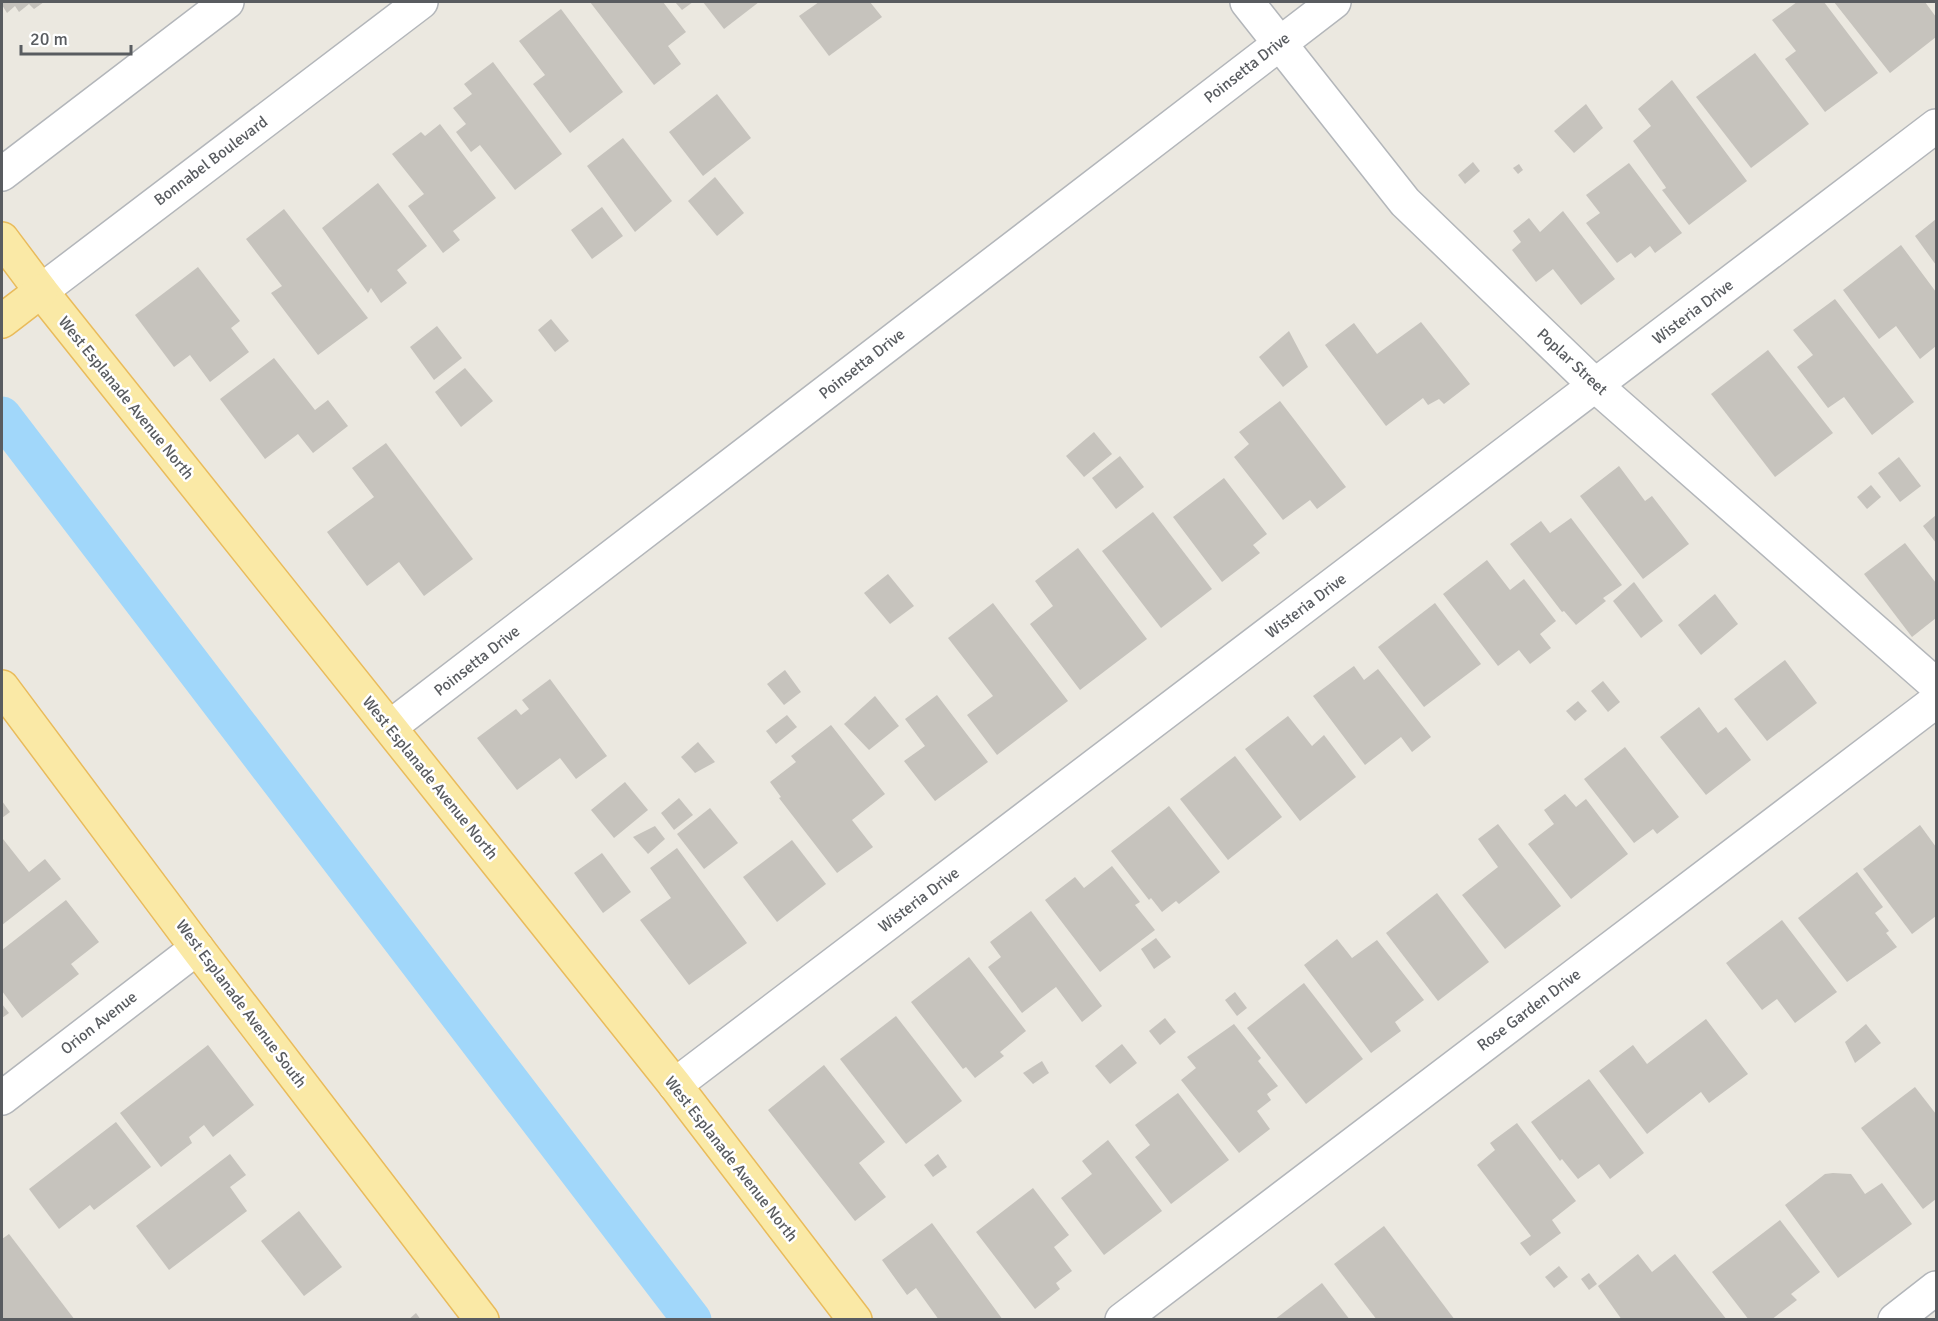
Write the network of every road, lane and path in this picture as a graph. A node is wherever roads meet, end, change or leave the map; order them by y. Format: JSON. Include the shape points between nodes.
{"nodes":[{"id":1,"x":227,"y":2,"type":"edge"},
{"id":2,"x":421,"y":2,"type":"edge"},
{"id":3,"x":1246,"y":2,"type":"edge"},
{"id":4,"x":1334,"y":2,"type":"edge"},
{"id":5,"x":1280,"y":43,"type":"junction"},
{"id":6,"x":1936,"y":126,"type":"edge"},
{"id":7,"x":2,"y":174,"type":"edge"},
{"id":8,"x":2,"y":239,"type":"edge"},
{"id":9,"x":40,"y":291,"type":"junction"},
{"id":10,"x":2,"y":321,"type":"edge"},
{"id":11,"x":1596,"y":386,"type":"junction"},
{"id":12,"x":1936,"y":685,"type":"edge"},
{"id":13,"x":2,"y":687,"type":"edge"},
{"id":14,"x":1936,"y":701,"type":"edge"},
{"id":15,"x":390,"y":727,"type":"junction"},
{"id":16,"x":197,"y":948,"type":"junction"},
{"id":17,"x":675,"y":1085,"type":"junction"},
{"id":18,"x":2,"y":1098,"type":"edge"},
{"id":19,"x":1936,"y":1288,"type":"edge"},
{"id":20,"x":482,"y":1320,"type":"edge"},
{"id":21,"x":855,"y":1320,"type":"edge"},
{"id":22,"x":1122,"y":1320,"type":"edge"},
{"id":23,"x":1895,"y":1320,"type":"edge"}],
"edges":[{"from":1,"to":7,"type":"street"},
{"from":2,"to":9,"type":"street","name":"Bonnabel Boulevard"},
{"from":3,"to":5,"type":"street","name":"Poplar Street"},
{"from":4,"to":5,"type":"street","name":"Poinsetta Drive"},
{"from":5,"to":11,"type":"street","name":"Poplar Street","via":[[1405,202]]},
{"from":5,"to":15,"type":"street","name":"Poinsetta Drive"},
{"from":6,"to":11,"type":"street","name":"Wisteria Drive"},
{"from":8,"to":9,"type":"main road","name":"West Esplanade Avenue North"},
{"from":9,"to":10,"type":"main road","name":"Bonnabel Boulevard"},
{"from":9,"to":15,"type":"main road","name":"West Esplanade Avenue North"},
{"from":11,"to":12,"type":"street","name":"Poplar Street"},
{"from":11,"to":17,"type":"street","name":"Wisteria Drive"},
{"from":13,"to":16,"type":"main road","name":"West Esplanade Avenue South"},
{"from":14,"to":22,"type":"street","name":"Rose Garden Drive"},
{"from":15,"to":17,"type":"main road","name":"West Esplanade Avenue North"},
{"from":16,"to":18,"type":"street","name":"Orion Avenue"},
{"from":16,"to":20,"type":"main road","name":"West Esplanade Avenue South"},
{"from":17,"to":21,"type":"main road","name":"West Esplanade Avenue North"},
{"from":19,"to":23,"type":"street"}]}
